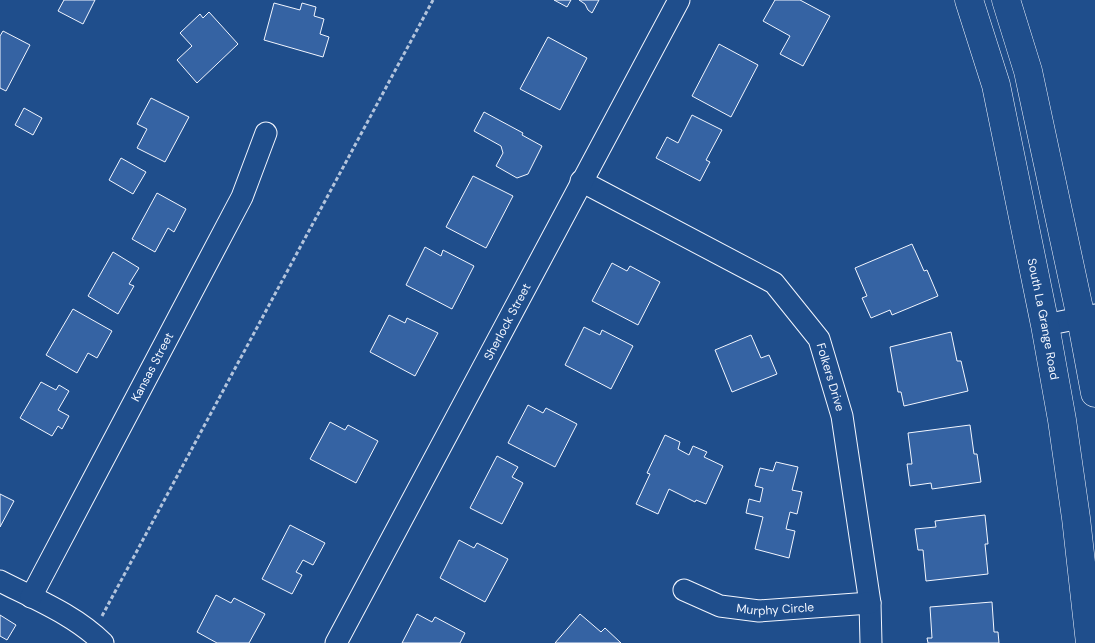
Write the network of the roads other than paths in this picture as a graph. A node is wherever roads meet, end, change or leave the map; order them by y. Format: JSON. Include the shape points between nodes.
{"nodes":[{"id":1,"x":679,"y":0,"type":"edge"},
{"id":2,"x":969,"y":0,"type":"edge"},
{"id":3,"x":1006,"y":0,"type":"edge"},
{"id":4,"x":266,"y":134,"type":"dead end"},
{"id":5,"x":581,"y":181,"type":"junction"},
{"id":6,"x":1088,"y":316,"type":"edge"},
{"id":7,"x":1045,"y":325,"type":"junction"},
{"id":8,"x":1095,"y":393,"type":"edge"},
{"id":9,"x":0,"y":581,"type":"edge"},
{"id":10,"x":684,"y":590,"type":"dead end"},
{"id":11,"x":31,"y":597,"type":"junction"},
{"id":12,"x":870,"y":603,"type":"junction"},
{"id":13,"x":98,"y":638,"type":"edge"},
{"id":14,"x":336,"y":643,"type":"edge"},
{"id":15,"x":871,"y":643,"type":"edge"},
{"id":16,"x":1090,"y":643,"type":"edge"}],
"edges":[{"from":1,"to":5,"type":"street","name":"Sherlock Street"},
{"from":2,"to":7,"type":"main road","name":"South La Grange Road","via":[[996,85]]},
{"from":3,"to":6,"type":"main road","via":[[1028,71]]},
{"from":4,"to":11,"type":"street","name":"Kansas Street","via":[[242,197]]},
{"from":5,"to":12,"type":"street","name":"Folkers Drive","via":[[774,283],[819,339],[842,416]]},
{"from":5,"to":14,"type":"street","name":"Sherlock Street"},
{"from":6,"to":7,"type":"street"},
{"from":6,"to":8,"type":"main road"},
{"from":7,"to":16,"type":"main road","name":"South La Grange Road","via":[[1076,518]]},
{"from":9,"to":11,"type":"street"},
{"from":10,"to":12,"type":"street","name":"Murphy Circle","via":[[720,606],[759,611]]},
{"from":11,"to":13,"type":"street","via":[[74,620]]},
{"from":12,"to":15,"type":"street","name":"Folkers Drive"}]}
